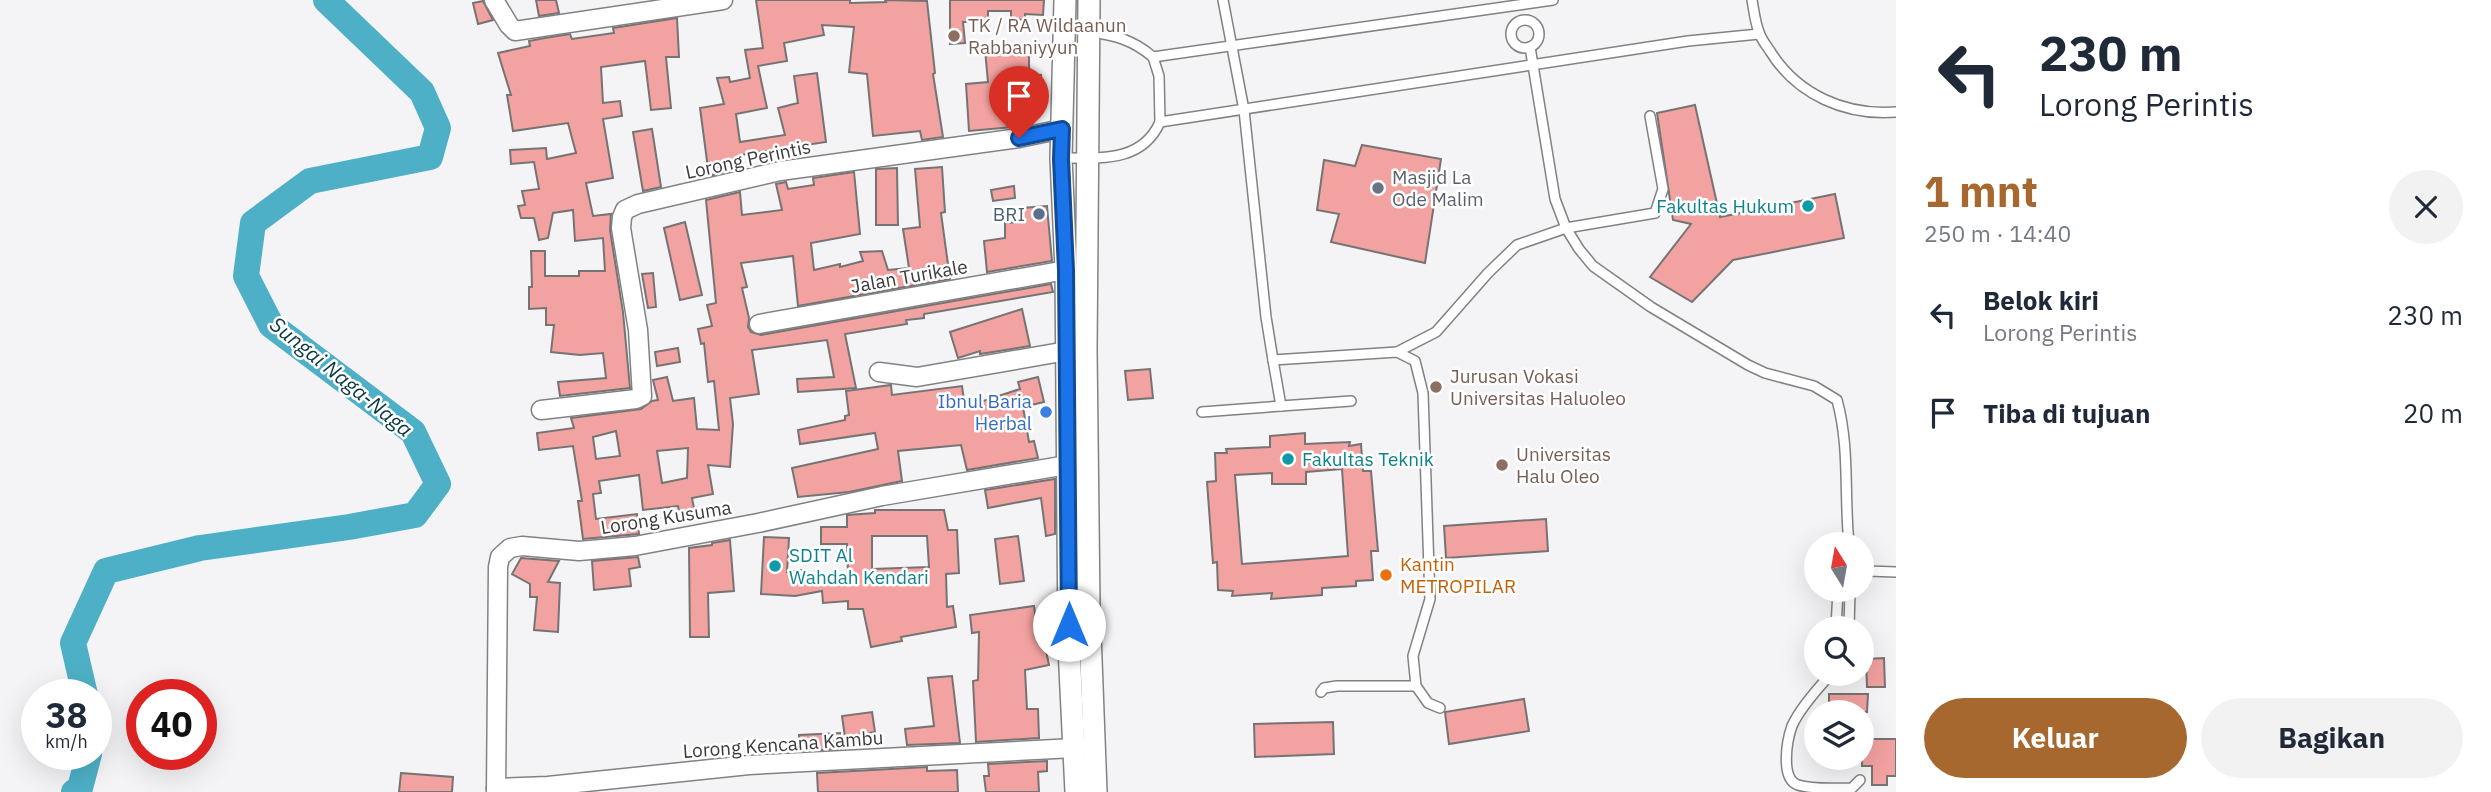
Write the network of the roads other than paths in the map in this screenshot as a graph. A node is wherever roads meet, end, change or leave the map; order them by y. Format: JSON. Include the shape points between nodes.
{"nodes":[{"id":1,"x":494,"y":0,"type":"edge"},
{"id":2,"x":723,"y":0,"type":"edge"},
{"id":3,"x":1065,"y":0,"type":"edge"},
{"id":4,"x":1089,"y":0,"type":"edge"},
{"id":5,"x":1223,"y":0,"type":"edge"},
{"id":6,"x":1553,"y":0,"type":"edge"},
{"id":7,"x":1752,"y":0,"type":"edge"},
{"id":8,"x":1520,"y":2,"type":"edge"},
{"id":9,"x":1523,"y":19,"type":"junction"},
{"id":10,"x":1088,"y":32,"type":"junction"},
{"id":11,"x":1759,"y":34,"type":"junction"},
{"id":12,"x":1233,"y":46,"type":"junction"},
{"id":13,"x":1530,"y":47,"type":"junction"},
{"id":14,"x":1153,"y":57,"type":"junction"},
{"id":15,"x":1534,"y":65,"type":"junction"},
{"id":16,"x":1065,"y":73,"type":"junction"},
{"id":17,"x":1088,"y":73,"type":"junction"},
{"id":18,"x":1244,"y":110,"type":"junction"},
{"id":19,"x":1896,"y":112,"type":"edge"},
{"id":20,"x":1650,"y":116,"type":"dead end"},
{"id":21,"x":1160,"y":122,"type":"junction"},
{"id":22,"x":1062,"y":129,"type":"junction"},
{"id":23,"x":1086,"y":158,"type":"junction"},
{"id":24,"x":1061,"y":159,"type":"junction"},
{"id":25,"x":1566,"y":228,"type":"junction"},
{"id":26,"x":1066,"y":270,"type":"junction"},
{"id":27,"x":759,"y":324,"type":"dead end"},
{"id":28,"x":1067,"y":351,"type":"junction"},
{"id":29,"x":1397,"y":352,"type":"junction"},
{"id":30,"x":1273,"y":360,"type":"junction"},
{"id":31,"x":878,"y":372,"type":"dead end"},
{"id":32,"x":1351,"y":401,"type":"dead end"},
{"id":33,"x":1281,"y":406,"type":"junction"},
{"id":34,"x":541,"y":410,"type":"dead end"},
{"id":35,"x":1202,"y":412,"type":"dead end"},
{"id":36,"x":1068,"y":464,"type":"junction"},
{"id":37,"x":1848,"y":532,"type":"edge"},
{"id":38,"x":1078,"y":554,"type":"junction"},
{"id":39,"x":1874,"y":571,"type":"edge"},
{"id":40,"x":1896,"y":572,"type":"edge"},
{"id":41,"x":1416,"y":686,"type":"junction"},
{"id":42,"x":1822,"y":686,"type":"edge"},
{"id":43,"x":1321,"y":692,"type":"dead end"},
{"id":44,"x":1440,"y":708,"type":"dead end"},
{"id":45,"x":1074,"y":747,"type":"junction"},
{"id":46,"x":1860,"y":780,"type":"dead end"},
{"id":47,"x":496,"y":790,"type":"edge"},
{"id":48,"x":1076,"y":792,"type":"edge"},
{"id":49,"x":1096,"y":792,"type":"edge"}],
"edges":[{"from":1,"to":2,"type":"street","via":[[515,31]]},
{"from":3,"to":16,"type":"street"},
{"from":4,"to":10,"type":"street"},
{"from":5,"to":12,"type":"lane"},
{"from":6,"to":8,"type":"lane"},
{"from":7,"to":11,"type":"lane"},
{"from":8,"to":9,"type":"lane"},
{"from":8,"to":12,"type":"lane"},
{"from":9,"to":13,"type":"lane","via":[[1537,26],[1539,34]]},
{"from":9,"to":13,"type":"lane","via":[[1511,29],[1510,37],[1522,48]]},
{"from":10,"to":14,"type":"lane","via":[[1137,43]]},
{"from":10,"to":17,"type":"street"},
{"from":11,"to":15,"type":"lane"},
{"from":11,"to":19,"type":"lane","via":[[1778,65],[1805,90],[1839,107],[1875,114]]},
{"from":12,"to":14,"type":"lane"},
{"from":12,"to":18,"type":"lane"},
{"from":13,"to":15,"type":"lane"},
{"from":14,"to":21,"type":"lane","via":[[1159,76]]},
{"from":15,"to":18,"type":"lane"},
{"from":15,"to":25,"type":"lane","via":[[1549,170]]},
{"from":16,"to":17,"type":"street"},
{"from":16,"to":22,"type":"street"},
{"from":17,"to":23,"type":"street"},
{"from":18,"to":21,"type":"lane"},
{"from":18,"to":30,"type":"lane"},
{"from":20,"to":25,"type":"lane","via":[[1663,189],[1655,214]]},
{"from":21,"to":23,"type":"lane","via":[[1139,149],[1124,156]]},
{"from":22,"to":24,"type":"street"},
{"from":22,"to":34,"type":"street","name":"Lorong Perintis","via":[[779,171],[625,209],[621,228],[638,330],[642,396]]},
{"from":23,"to":24,"type":"lane"},
{"from":23,"to":38,"type":"street"},
{"from":24,"to":26,"type":"street"},
{"from":25,"to":29,"type":"lane","via":[[1517,245],[1436,332]]},
{"from":25,"to":37,"type":"lane","via":[[1592,265],[1671,319],[1748,365],[1814,386],[1837,400],[1845,440]]},
{"from":26,"to":27,"type":"street","name":"Jalan Turikale"},
{"from":26,"to":28,"type":"street"},
{"from":28,"to":31,"type":"street","via":[[917,377]]},
{"from":28,"to":36,"type":"street"},
{"from":29,"to":30,"type":"lane"},
{"from":29,"to":41,"type":"lane","via":[[1415,361],[1423,393],[1430,599],[1413,656]]},
{"from":30,"to":33,"type":"lane"},
{"from":32,"to":33,"type":"lane"},
{"from":33,"to":35,"type":"lane"},
{"from":36,"to":38,"type":"street"},
{"from":36,"to":47,"type":"street","name":"Lorong Kusuma","via":[[635,546],[579,551],[510,548],[500,557],[498,567]]},
{"from":38,"to":45,"type":"street","via":[[1069,648]]},
{"from":38,"to":49,"type":"street"},
{"from":39,"to":40,"type":"lane"},
{"from":41,"to":43,"type":"lane","via":[[1337,686]]},
{"from":41,"to":44,"type":"lane","via":[[1428,703]]},
{"from":42,"to":46,"type":"lane","via":[[1793,724],[1786,767],[1789,778],[1797,785],[1824,788],[1852,788]]},
{"from":45,"to":47,"type":"street","name":"Lorong Kencana Kambu","via":[[749,765]]},
{"from":45,"to":48,"type":"street"}]}
